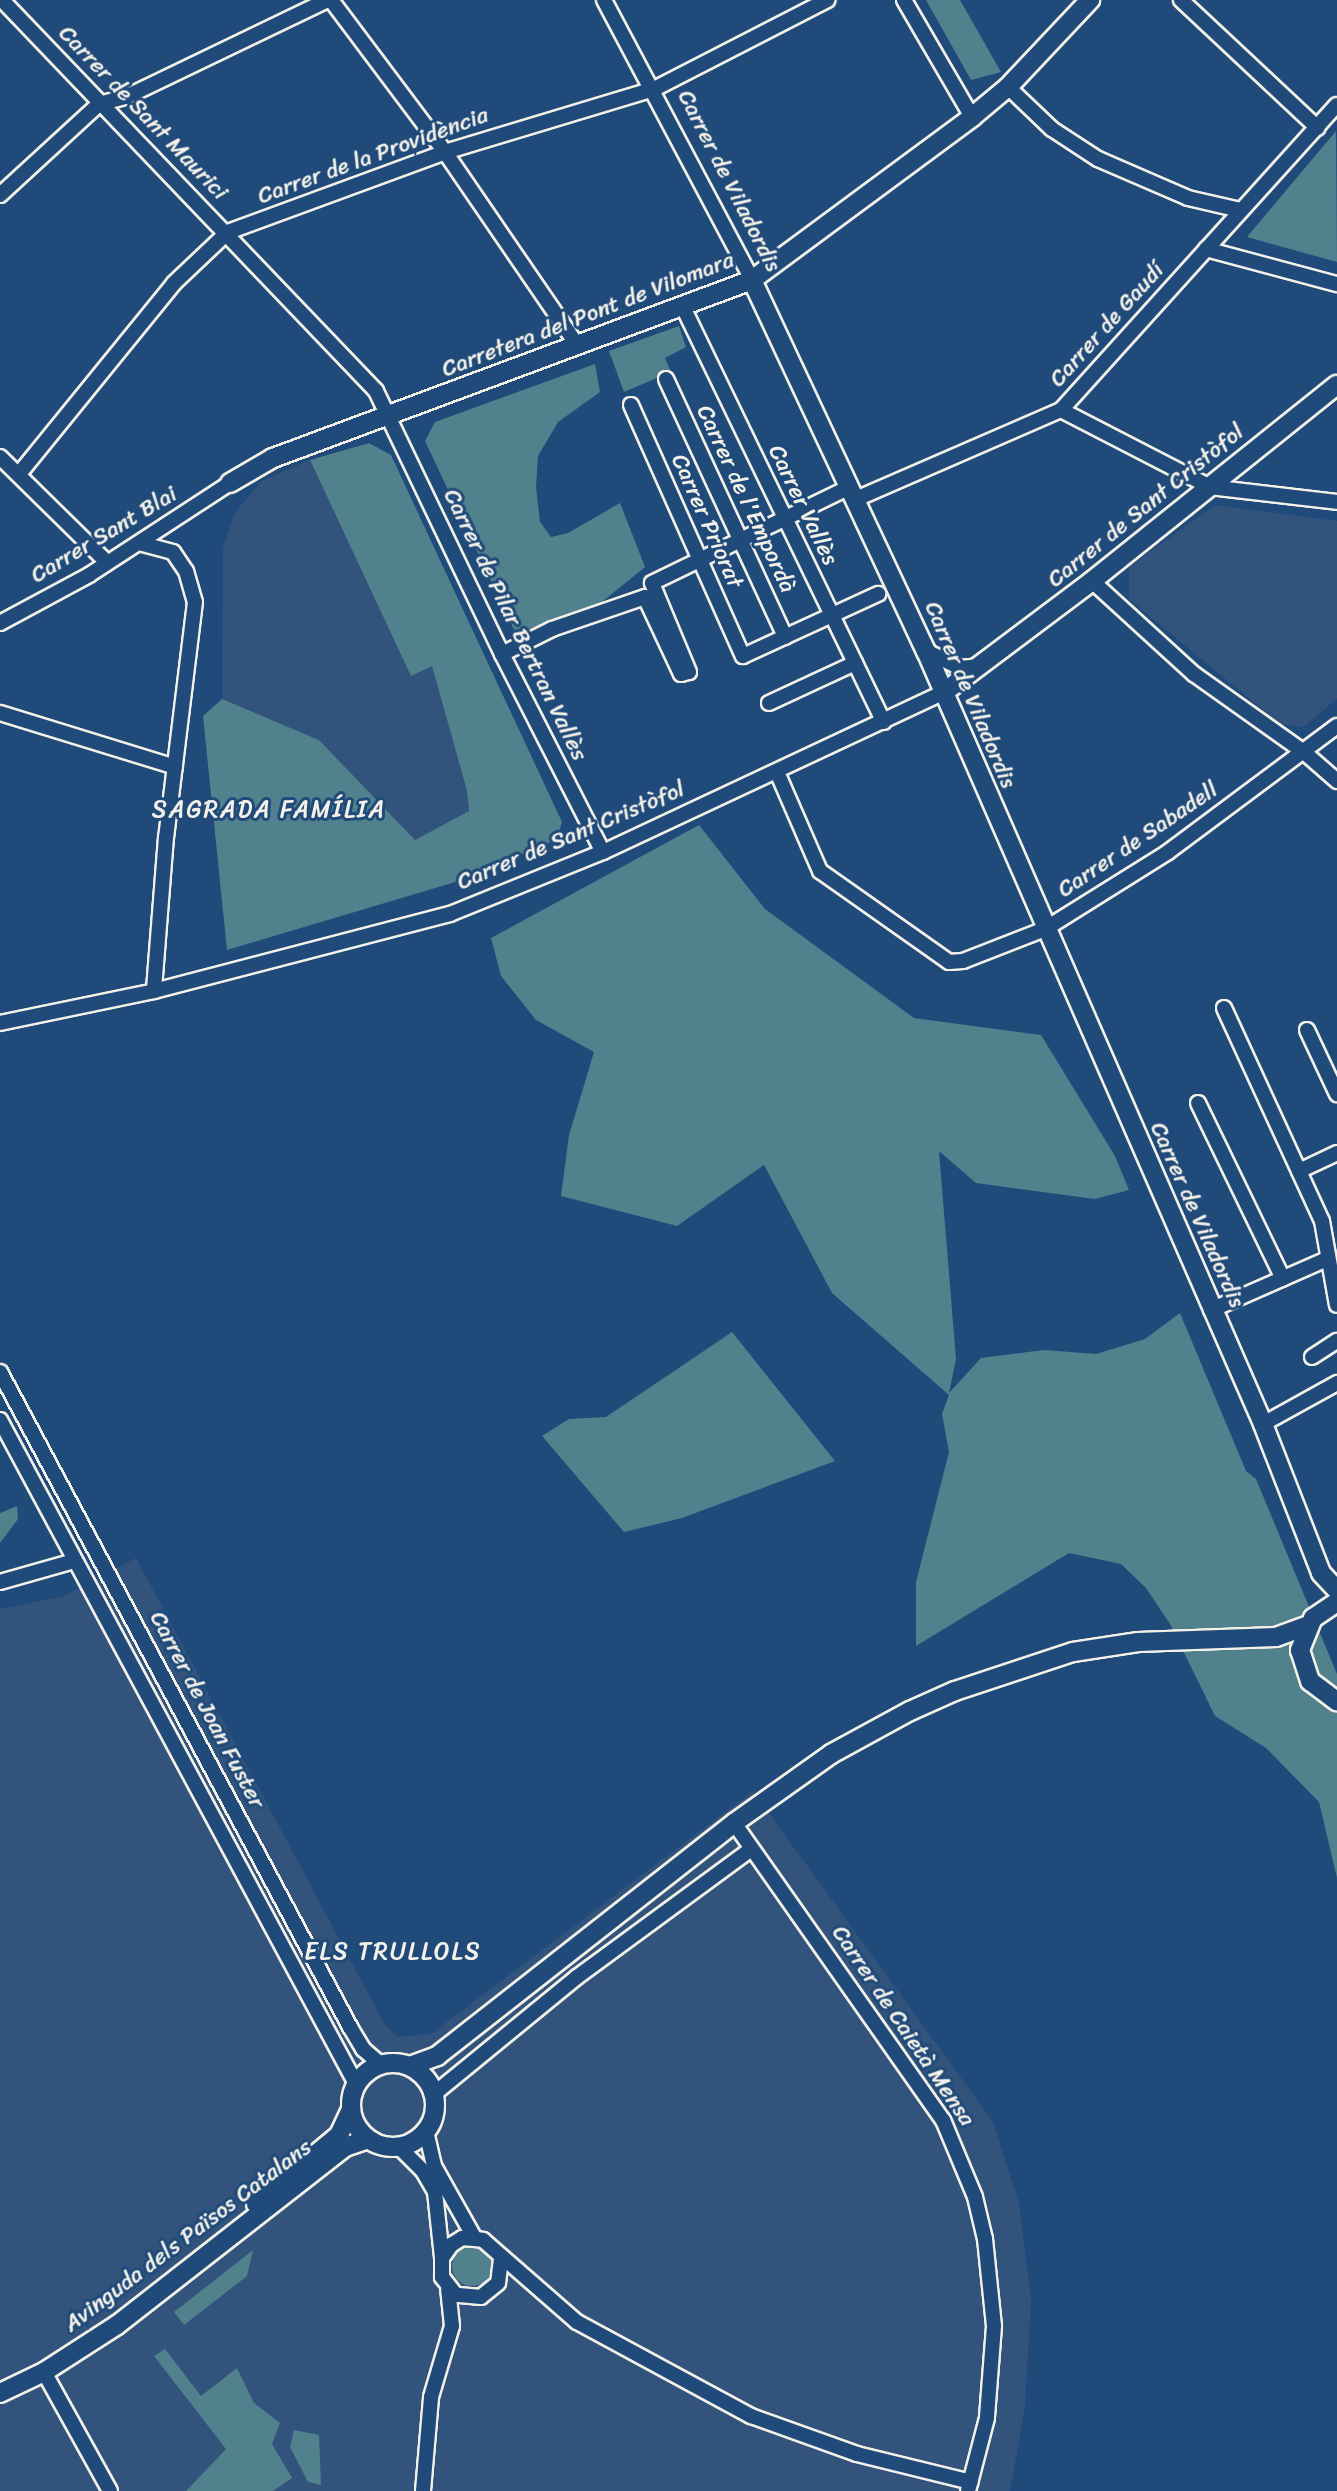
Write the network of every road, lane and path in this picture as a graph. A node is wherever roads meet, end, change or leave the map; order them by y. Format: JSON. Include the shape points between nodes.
{"nodes":[{"id":1,"x":2,"y":0,"type":"edge"},
{"id":2,"x":330,"y":0,"type":"edge"},
{"id":3,"x":604,"y":0,"type":"edge"},
{"id":4,"x":827,"y":0,"type":"edge"},
{"id":5,"x":904,"y":0,"type":"edge"},
{"id":6,"x":1090,"y":0,"type":"edge"},
{"id":7,"x":1181,"y":0,"type":"edge"},
{"id":8,"x":1008,"y":87,"type":"junction"},
{"id":9,"x":654,"y":89,"type":"junction"},
{"id":10,"x":99,"y":104,"type":"junction"},
{"id":11,"x":1337,"y":105,"type":"edge"},
{"id":12,"x":972,"y":117,"type":"junction"},
{"id":13,"x":1318,"y":128,"type":"junction"},
{"id":14,"x":445,"y":152,"type":"junction"},
{"id":15,"x":0,"y":195,"type":"edge"},
{"id":16,"x":1240,"y":210,"type":"junction"},
{"id":17,"x":228,"y":232,"type":"junction"},
{"id":18,"x":1206,"y":250,"type":"junction"},
{"id":19,"x":752,"y":280,"type":"junction"},
{"id":20,"x":1337,"y":284,"type":"edge"},
{"id":21,"x":683,"y":307,"type":"junction"},
{"id":22,"x":578,"y":346,"type":"junction"},
{"id":23,"x":666,"y":379,"type":"dead end"},
{"id":24,"x":1337,"y":385,"type":"edge"},
{"id":25,"x":631,"y":405,"type":"dead end"},
{"id":26,"x":1061,"y":410,"type":"junction"},
{"id":27,"x":389,"y":416,"type":"junction"},
{"id":28,"x":0,"y":457,"type":"edge"},
{"id":29,"x":19,"y":474,"type":"junction"},
{"id":30,"x":230,"y":483,"type":"joint"},
{"id":31,"x":1210,"y":487,"type":"junction"},
{"id":32,"x":853,"y":493,"type":"junction"},
{"id":33,"x":1337,"y":502,"type":"edge"},
{"id":34,"x":784,"y":519,"type":"junction"},
{"id":35,"x":741,"y":540,"type":"junction"},
{"id":36,"x":139,"y":543,"type":"junction"},
{"id":37,"x":699,"y":560,"type":"junction"},
{"id":38,"x":107,"y":562,"type":"junction"},
{"id":39,"x":1092,"y":581,"type":"junction"},
{"id":40,"x":878,"y":594,"type":"dead end"},
{"id":41,"x":832,"y":615,"type":"junction"},
{"id":42,"x":0,"y":623,"type":"edge"},
{"id":43,"x":785,"y":637,"type":"junction"},
{"id":44,"x":926,"y":651,"type":"junction"},
{"id":45,"x":502,"y":654,"type":"junction"},
{"id":46,"x":855,"y":663,"type":"junction"},
{"id":47,"x":984,"y":665,"type":"junction"},
{"id":48,"x":943,"y":693,"type":"junction"},
{"id":49,"x":769,"y":703,"type":"dead end"},
{"id":50,"x":0,"y":713,"type":"edge"},
{"id":51,"x":884,"y":722,"type":"junction"},
{"id":52,"x":1337,"y":726,"type":"edge"},
{"id":53,"x":1305,"y":753,"type":"junction"},
{"id":54,"x":175,"y":767,"type":"junction"},
{"id":55,"x":777,"y":772,"type":"junction"},
{"id":56,"x":1337,"y":781,"type":"edge"},
{"id":57,"x":603,"y":852,"type":"junction"},
{"id":58,"x":1045,"y":929,"type":"junction"},
{"id":59,"x":154,"y":991,"type":"junction"},
{"id":60,"x":1224,"y":1008,"type":"dead end"},
{"id":61,"x":0,"y":1023,"type":"edge"},
{"id":62,"x":1307,"y":1030,"type":"dead end"},
{"id":63,"x":1337,"y":1094,"type":"edge"},
{"id":64,"x":1198,"y":1103,"type":"dead end"},
{"id":65,"x":1337,"y":1153,"type":"edge"},
{"id":66,"x":1299,"y":1171,"type":"junction"},
{"id":67,"x":1327,"y":1259,"type":"junction"},
{"id":68,"x":1283,"y":1279,"type":"junction"},
{"id":69,"x":1337,"y":1305,"type":"edge"},
{"id":70,"x":1211,"y":1310,"type":"junction"},
{"id":71,"x":1337,"y":1341,"type":"edge"},
{"id":72,"x":1311,"y":1357,"type":"dead end"},
{"id":73,"x":0,"y":1372,"type":"edge"},
{"id":74,"x":1337,"y":1383,"type":"edge"},
{"id":75,"x":0,"y":1420,"type":"edge"},
{"id":76,"x":1263,"y":1424,"type":"junction"},
{"id":77,"x":74,"y":1561,"type":"junction"},
{"id":78,"x":1321,"y":1573,"type":"junction"},
{"id":79,"x":0,"y":1582,"type":"edge"},
{"id":80,"x":1337,"y":1590,"type":"edge"},
{"id":81,"x":1337,"y":1602,"type":"edge"},
{"id":82,"x":1311,"y":1620,"type":"junction"},
{"id":83,"x":1276,"y":1637,"type":"junction"},
{"id":84,"x":1300,"y":1656,"type":"junction"},
{"id":85,"x":1337,"y":1701,"type":"edge"},
{"id":86,"x":734,"y":1823,"type":"junction"},
{"id":87,"x":750,"y":1850,"type":"junction"},
{"id":88,"x":437,"y":2056,"type":"junction"},
{"id":89,"x":380,"y":2064,"type":"junction"},
{"id":90,"x":410,"y":2066,"type":"junction"},
{"id":91,"x":356,"y":2084,"type":"junction"},
{"id":92,"x":431,"y":2088,"type":"junction"},
{"id":93,"x":351,"y":2109,"type":"junction"},
{"id":94,"x":426,"y":2131,"type":"junction"},
{"id":95,"x":368,"y":2139,"type":"junction"},
{"id":96,"x":400,"y":2147,"type":"junction"},
{"id":97,"x":474,"y":2237,"type":"junction"},
{"id":98,"x":442,"y":2258,"type":"junction"},
{"id":99,"x":501,"y":2259,"type":"junction"},
{"id":100,"x":448,"y":2289,"type":"junction"},
{"id":101,"x":44,"y":2372,"type":"junction"},
{"id":102,"x":0,"y":2380,"type":"edge"},
{"id":103,"x":0,"y":2393,"type":"edge"},
{"id":104,"x":969,"y":2486,"type":"edge"},
{"id":105,"x":110,"y":2491,"type":"edge"},
{"id":106,"x":423,"y":2491,"type":"edge"}],
"edges":[{"from":1,"to":10,"type":"street","name":"Carrer de Sant Maurici"},
{"from":2,"to":10,"type":"street","via":[[127,97]]},
{"from":2,"to":14,"type":"street"},
{"from":3,"to":9,"type":"street","name":"Carrer de Viladordis"},
{"from":4,"to":9,"type":"street","name":"Carrer de la Providència"},
{"from":5,"to":12,"type":"street"},
{"from":6,"to":8,"type":"street","name":"Carretera del Pont de Vilomara"},
{"from":7,"to":13,"type":"street"},
{"from":8,"to":12,"type":"street","name":"Carretera del Pont de Vilomara"},
{"from":8,"to":16,"type":"street","via":[[1052,129],[1098,159],[1188,198]]},
{"from":9,"to":14,"type":"street","name":"Carrer de la Providència"},
{"from":9,"to":19,"type":"street","name":"Carrer de Viladordis"},
{"from":10,"to":15,"type":"street"},
{"from":10,"to":17,"type":"street","name":"Carrer de Sant Maurici"},
{"from":11,"to":13,"type":"street","name":"Carrer de Gaudí"},
{"from":12,"to":19,"type":"street","name":"Carretera del Pont de Vilomara"},
{"from":13,"to":16,"type":"street","name":"Carrer de Gaudí"},
{"from":14,"to":17,"type":"street","name":"Carrer de la Providència"},
{"from":14,"to":22,"type":"street"},
{"from":16,"to":18,"type":"street","name":"Carrer de Gaudí"},
{"from":17,"to":27,"type":"street","name":"Carrer de Sant Maurici","via":[[376,391]]},
{"from":17,"to":29,"type":"street","name":"Carrer de la Providència","via":[[174,283]]},
{"from":18,"to":20,"type":"street"},
{"from":18,"to":26,"type":"street","name":"Carrer de Gaudí"},
{"from":19,"to":21,"type":"street","name":"Carretera del Pont de Vilomara"},
{"from":19,"to":32,"type":"street","name":"Carrer de Viladordis"},
{"from":21,"to":22,"type":"street","name":"Carretera del Pont de Vilomara"},
{"from":21,"to":34,"type":"street","name":"Carrer Vallès"},
{"from":22,"to":27,"type":"street","name":"Carretera del Pont de Vilomara"},
{"from":23,"to":35,"type":"street","name":"Carrer de l'Empordà"},
{"from":24,"to":31,"type":"street","name":"Carrer de Sant Cristòfol"},
{"from":25,"to":37,"type":"street","name":"Carrer Priorat"},
{"from":26,"to":31,"type":"street"},
{"from":26,"to":32,"type":"street","name":"Carrer de Gaudí"},
{"from":27,"to":30,"type":"street","name":"Carretera del Pont de Vilomara","via":[[260,464]]},
{"from":27,"to":45,"type":"street","name":"Carrer de Pilar Bertran Vallès"},
{"from":28,"to":29,"type":"street"},
{"from":29,"to":38,"type":"street"},
{"from":30,"to":36,"type":"street","name":"Carrer Sant Blai"},
{"from":31,"to":33,"type":"street"},
{"from":31,"to":39,"type":"street","name":"Carrer de Sant Cristòfol"},
{"from":32,"to":34,"type":"street","name":"Carrer de Gaudí"},
{"from":32,"to":44,"type":"street","name":"Carrer de Viladordis"},
{"from":34,"to":35,"type":"street","name":"Carrer de Gaudí"},
{"from":34,"to":41,"type":"street","name":"Carrer Vallès"},
{"from":35,"to":37,"type":"street","name":"Carrer de Gaudí"},
{"from":35,"to":43,"type":"street","name":"Carrer de l'Empordà"},
{"from":36,"to":38,"type":"street","name":"Carrer Sant Blai"},
{"from":36,"to":54,"type":"street","via":[[173,552],[186,570],[195,602]]},
{"from":37,"to":43,"type":"street","name":"Carrer Priorat","via":[[743,656]]},
{"from":37,"to":45,"type":"street","name":"Carrer de Gaudí","via":[[652,583],[689,672],[681,674],[645,597],[552,629]]},
{"from":38,"to":42,"type":"street","name":"Carrer Sant Blai"},
{"from":39,"to":47,"type":"street","name":"Carrer de Sant Cristòfol"},
{"from":39,"to":53,"type":"street","via":[[1194,674]]},
{"from":40,"to":41,"type":"street"},
{"from":41,"to":43,"type":"street"},
{"from":41,"to":46,"type":"street","name":"Carrer Vallès"},
{"from":44,"to":47,"type":"street","via":[[961,667]]},
{"from":44,"to":48,"type":"street","name":"Carrer de Viladordis"},
{"from":45,"to":57,"type":"street","name":"Carrer de Pilar Bertran Vallès"},
{"from":46,"to":49,"type":"street"},
{"from":46,"to":51,"type":"street","name":"Carrer Vallès"},
{"from":47,"to":48,"type":"street","name":"Carrer de Sant Cristòfol"},
{"from":48,"to":51,"type":"street","name":"Carrer de Sant Cristòfol"},
{"from":48,"to":58,"type":"street","name":"Carrer de Viladordis"},
{"from":50,"to":54,"type":"street"},
{"from":51,"to":55,"type":"street","name":"Carrer de Sant Cristòfol"},
{"from":52,"to":53,"type":"street","name":"Carrer de Sabadell"},
{"from":53,"to":56,"type":"street"},
{"from":53,"to":58,"type":"street","name":"Carrer de Sabadell","via":[[1168,852]]},
{"from":54,"to":59,"type":"street"},
{"from":55,"to":57,"type":"street","name":"Carrer de Sant Cristòfol"},
{"from":55,"to":58,"type":"street","name":"Carrer de Sabadell","via":[[820,871],[949,961],[963,961]]},
{"from":57,"to":59,"type":"street","name":"Carrer de Sant Cristòfol","via":[[450,914]]},
{"from":58,"to":70,"type":"street","name":"Carrer de Viladordis"},
{"from":59,"to":61,"type":"street"},
{"from":60,"to":66,"type":"street"},
{"from":62,"to":63,"type":"street"},
{"from":64,"to":68,"type":"street"},
{"from":65,"to":66,"type":"street"},
{"from":66,"to":67,"type":"street","via":[[1322,1221]]},
{"from":67,"to":68,"type":"street"},
{"from":67,"to":69,"type":"street"},
{"from":68,"to":70,"type":"street"},
{"from":70,"to":76,"type":"street","name":"Carrer de Viladordis"},
{"from":71,"to":72,"type":"street"},
{"from":73,"to":89,"type":"street","name":"Carrer de Joan Fuster","via":[[350,2026],[363,2049]]},
{"from":74,"to":76,"type":"street"},
{"from":75,"to":77,"type":"street","name":"Carrer de Joan Fuster"},
{"from":76,"to":78,"type":"street","name":"Carrer de Viladordis"},
{"from":77,"to":79,"type":"street"},
{"from":77,"to":91,"type":"street","name":"Carrer de Joan Fuster"},
{"from":78,"to":80,"type":"street"},
{"from":78,"to":82,"type":"street"},
{"from":81,"to":82,"type":"street"},
{"from":82,"to":83,"type":"street"},
{"from":82,"to":84,"type":"street"},
{"from":83,"to":84,"type":"street"},
{"from":83,"to":86,"type":"street","via":[[1138,1642],[1073,1652],[1020,1668],[955,1691],[831,1754]]},
{"from":84,"to":85,"type":"street","via":[[1310,1681]]},
{"from":86,"to":87,"type":"street","name":"Carrer de Caietà Mensa"},
{"from":86,"to":88,"type":"street"},
{"from":87,"to":92,"type":"street"},
{"from":87,"to":104,"type":"street","name":"Carrer de Caietà Mensa","via":[[943,2120],[970,2184],[985,2239],[994,2326],[987,2418]]},
{"from":88,"to":90,"type":"street"},
{"from":88,"to":92,"type":"street"},
{"from":89,"to":90,"type":"street"},
{"from":89,"to":91,"type":"street"},
{"from":90,"to":92,"type":"street"},
{"from":91,"to":93,"type":"street"},
{"from":92,"to":94,"type":"street","via":[[435,2113]]},
{"from":93,"to":95,"type":"street"},
{"from":93,"to":102,"type":"street","name":"Avinguda dels Països Catalans","via":[[339,2135],[215,2236],[90,2330]]},
{"from":94,"to":96,"type":"street"},
{"from":94,"to":97,"type":"street","via":[[433,2166]]},
{"from":95,"to":96,"type":"street"},
{"from":95,"to":101,"type":"street","name":"Avinguda dels Països Catalans","via":[[345,2147],[138,2310]]},
{"from":96,"to":98,"type":"street","via":[[424,2171],[435,2192]]},
{"from":97,"to":98,"type":"street","via":[[451,2245]]},
{"from":97,"to":99,"type":"street","via":[[492,2246]]},
{"from":98,"to":100,"type":"street","via":[[442,2277]]},
{"from":99,"to":100,"type":"street","via":[[498,2283],[481,2298],[464,2298]]},
{"from":99,"to":104,"type":"street","via":[[578,2322],[751,2416],[857,2454]]},
{"from":100,"to":106,"type":"street","via":[[452,2326],[431,2397]]},
{"from":101,"to":103,"type":"street","name":"Avinguda dels Països Catalans"},
{"from":101,"to":105,"type":"street"}]}
